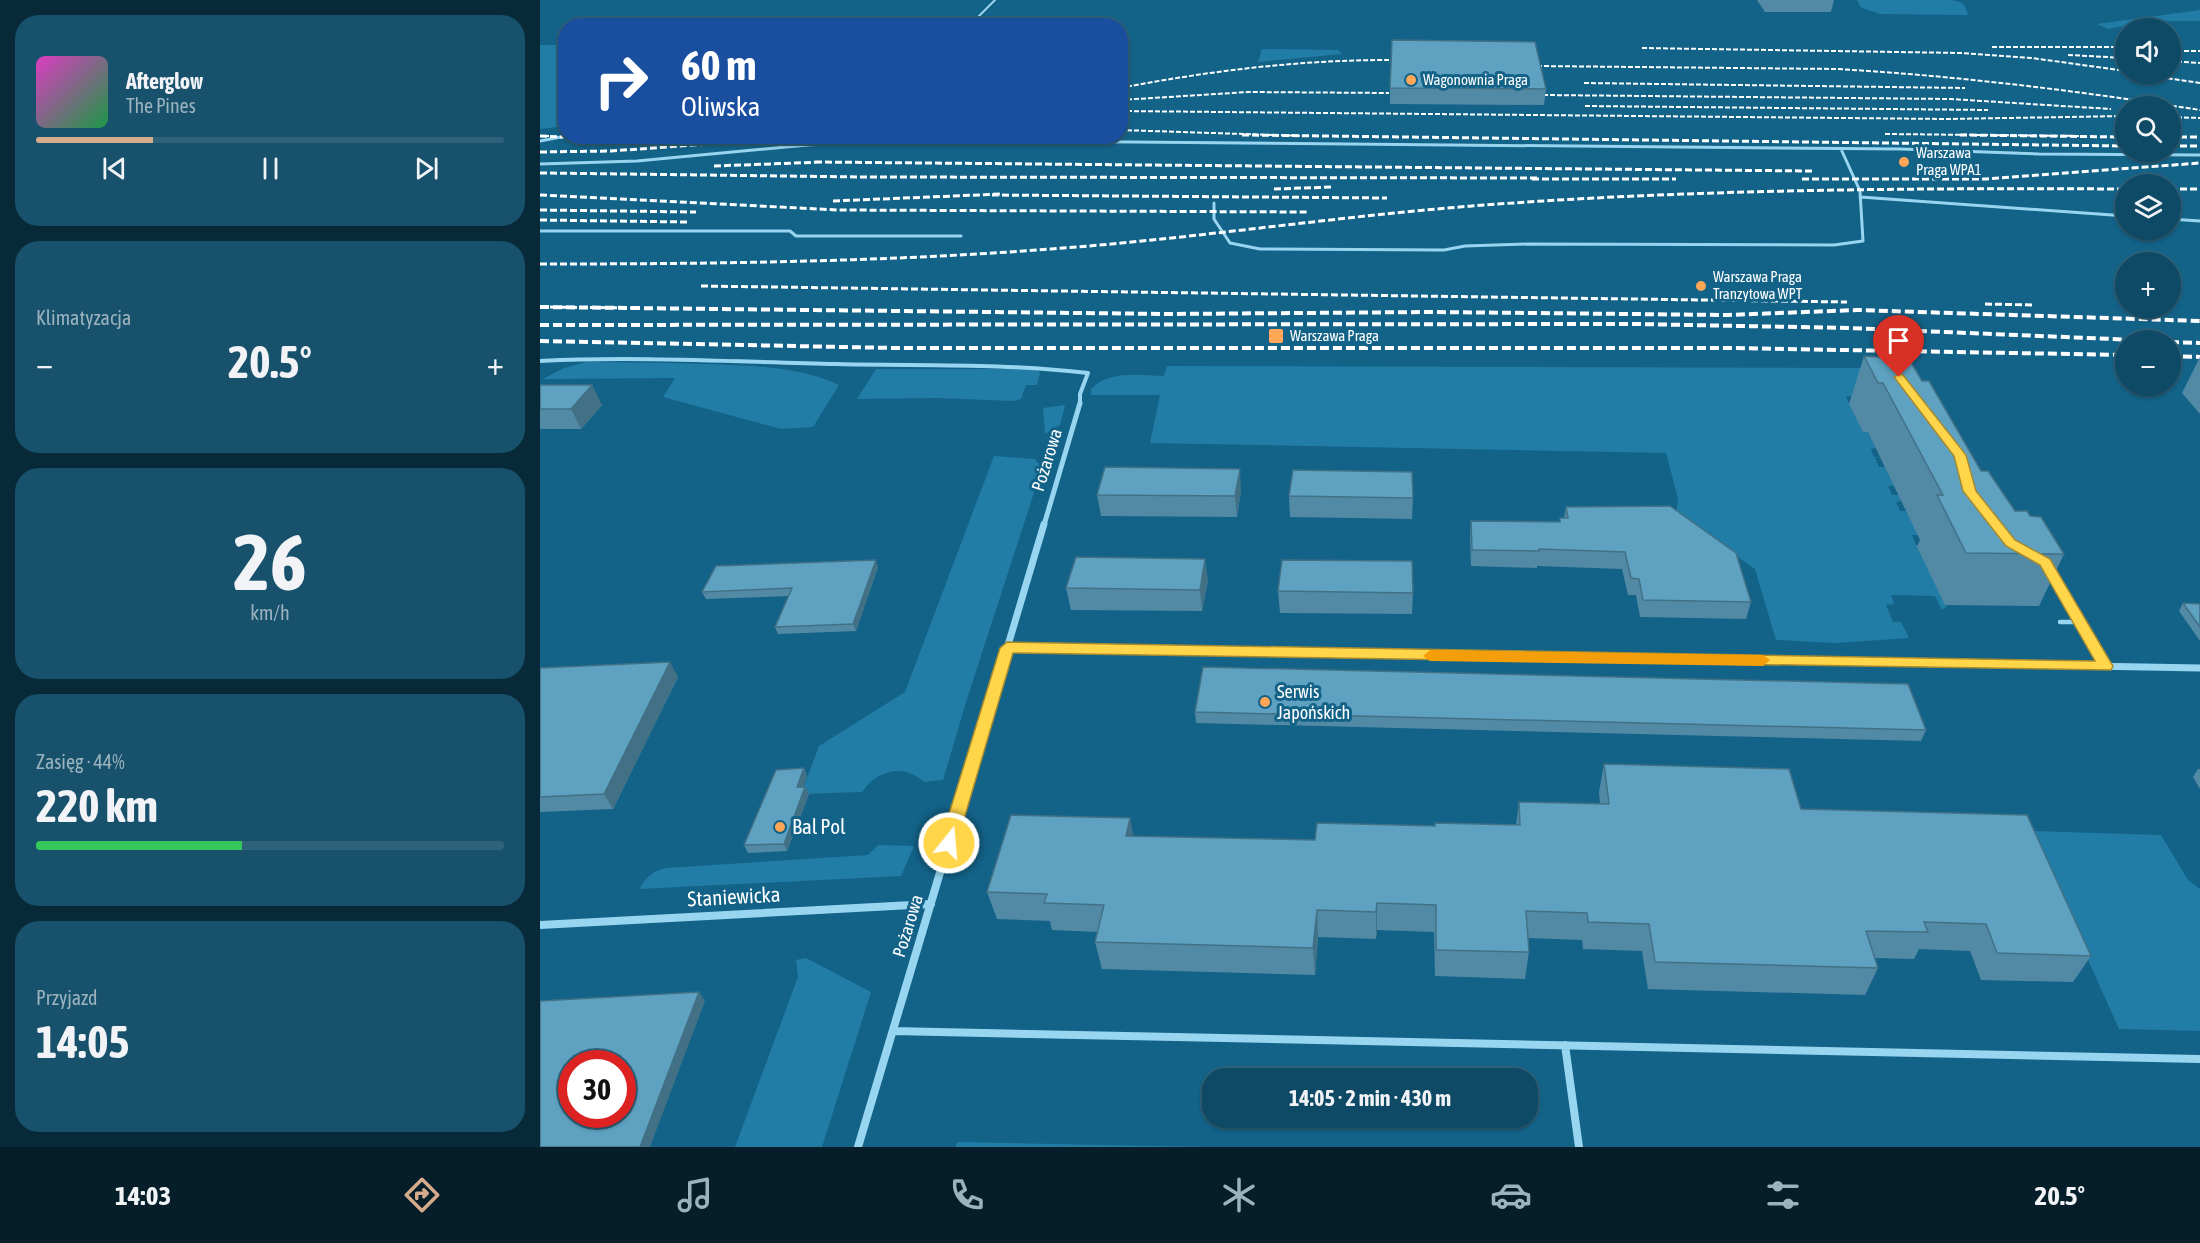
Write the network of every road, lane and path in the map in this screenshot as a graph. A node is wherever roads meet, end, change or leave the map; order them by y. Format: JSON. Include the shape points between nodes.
{"nodes":[{"id":1,"x":995,"y":0,"type":"edge"},
{"id":2,"x":977,"y":18,"type":"edge"},
{"id":3,"x":558,"y":138,"type":"edge"},
{"id":4,"x":540,"y":141,"type":"edge"},
{"id":5,"x":1128,"y":142,"type":"edge"},
{"id":6,"x":818,"y":144,"type":"edge"},
{"id":7,"x":1841,"y":149,"type":"junction"},
{"id":8,"x":2200,"y":155,"type":"edge"},
{"id":9,"x":540,"y":164,"type":"edge"},
{"id":10,"x":1860,"y":198,"type":"junction"},
{"id":11,"x":1214,"y":203,"type":"dead end"},
{"id":12,"x":2115,"y":215,"type":"edge"},
{"id":13,"x":2181,"y":220,"type":"edge"},
{"id":14,"x":2200,"y":221,"type":"edge"},
{"id":15,"x":540,"y":231,"type":"edge"},
{"id":16,"x":961,"y":236,"type":"dead end"},
{"id":17,"x":540,"y":361,"type":"edge"},
{"id":18,"x":1080,"y":403,"type":"joint"},
{"id":19,"x":2051,"y":572,"type":"edge"},
{"id":20,"x":2060,"y":622,"type":"dead end"},
{"id":21,"x":2080,"y":622,"type":"junction"},
{"id":22,"x":1007,"y":648,"type":"junction"},
{"id":23,"x":2106,"y":666,"type":"junction"},
{"id":24,"x":2200,"y":668,"type":"edge"},
{"id":25,"x":931,"y":904,"type":"junction"},
{"id":26,"x":540,"y":926,"type":"edge"},
{"id":27,"x":892,"y":1031,"type":"junction"},
{"id":28,"x":1565,"y":1045,"type":"junction"},
{"id":29,"x":2200,"y":1059,"type":"edge"},
{"id":30,"x":858,"y":1147,"type":"edge"},
{"id":31,"x":1579,"y":1147,"type":"edge"}],
"edges":[{"from":1,"to":2,"type":"lane"},
{"from":3,"to":4,"type":"lane"},
{"from":5,"to":7,"type":"lane"},
{"from":6,"to":9,"type":"lane","via":[[637,161]]},
{"from":7,"to":8,"type":"lane"},
{"from":7,"to":10,"type":"lane"},
{"from":10,"to":11,"type":"lane","via":[[1863,241],[1834,245],[1528,244],[1444,250],[1242,247],[1230,243],[1212,217]]},
{"from":10,"to":12,"type":"lane"},
{"from":13,"to":14,"type":"lane"},
{"from":15,"to":16,"type":"lane"},
{"from":17,"to":18,"type":"lane","via":[[612,358],[1017,365],[1088,373]]},
{"from":18,"to":22,"type":"street","name":"Pożarowa"},
{"from":19,"to":21,"type":"lane"},
{"from":20,"to":21,"type":"lane"},
{"from":21,"to":23,"type":"lane"},
{"from":22,"to":23,"type":"street"},
{"from":22,"to":25,"type":"street","name":"Pożarowa"},
{"from":23,"to":24,"type":"street"},
{"from":25,"to":26,"type":"street","name":"Staniewicka"},
{"from":25,"to":27,"type":"street","name":"Pożarowa"},
{"from":27,"to":28,"type":"street"},
{"from":27,"to":30,"type":"street","name":"Pożarowa"},
{"from":28,"to":29,"type":"street"},
{"from":28,"to":31,"type":"street"}]}
